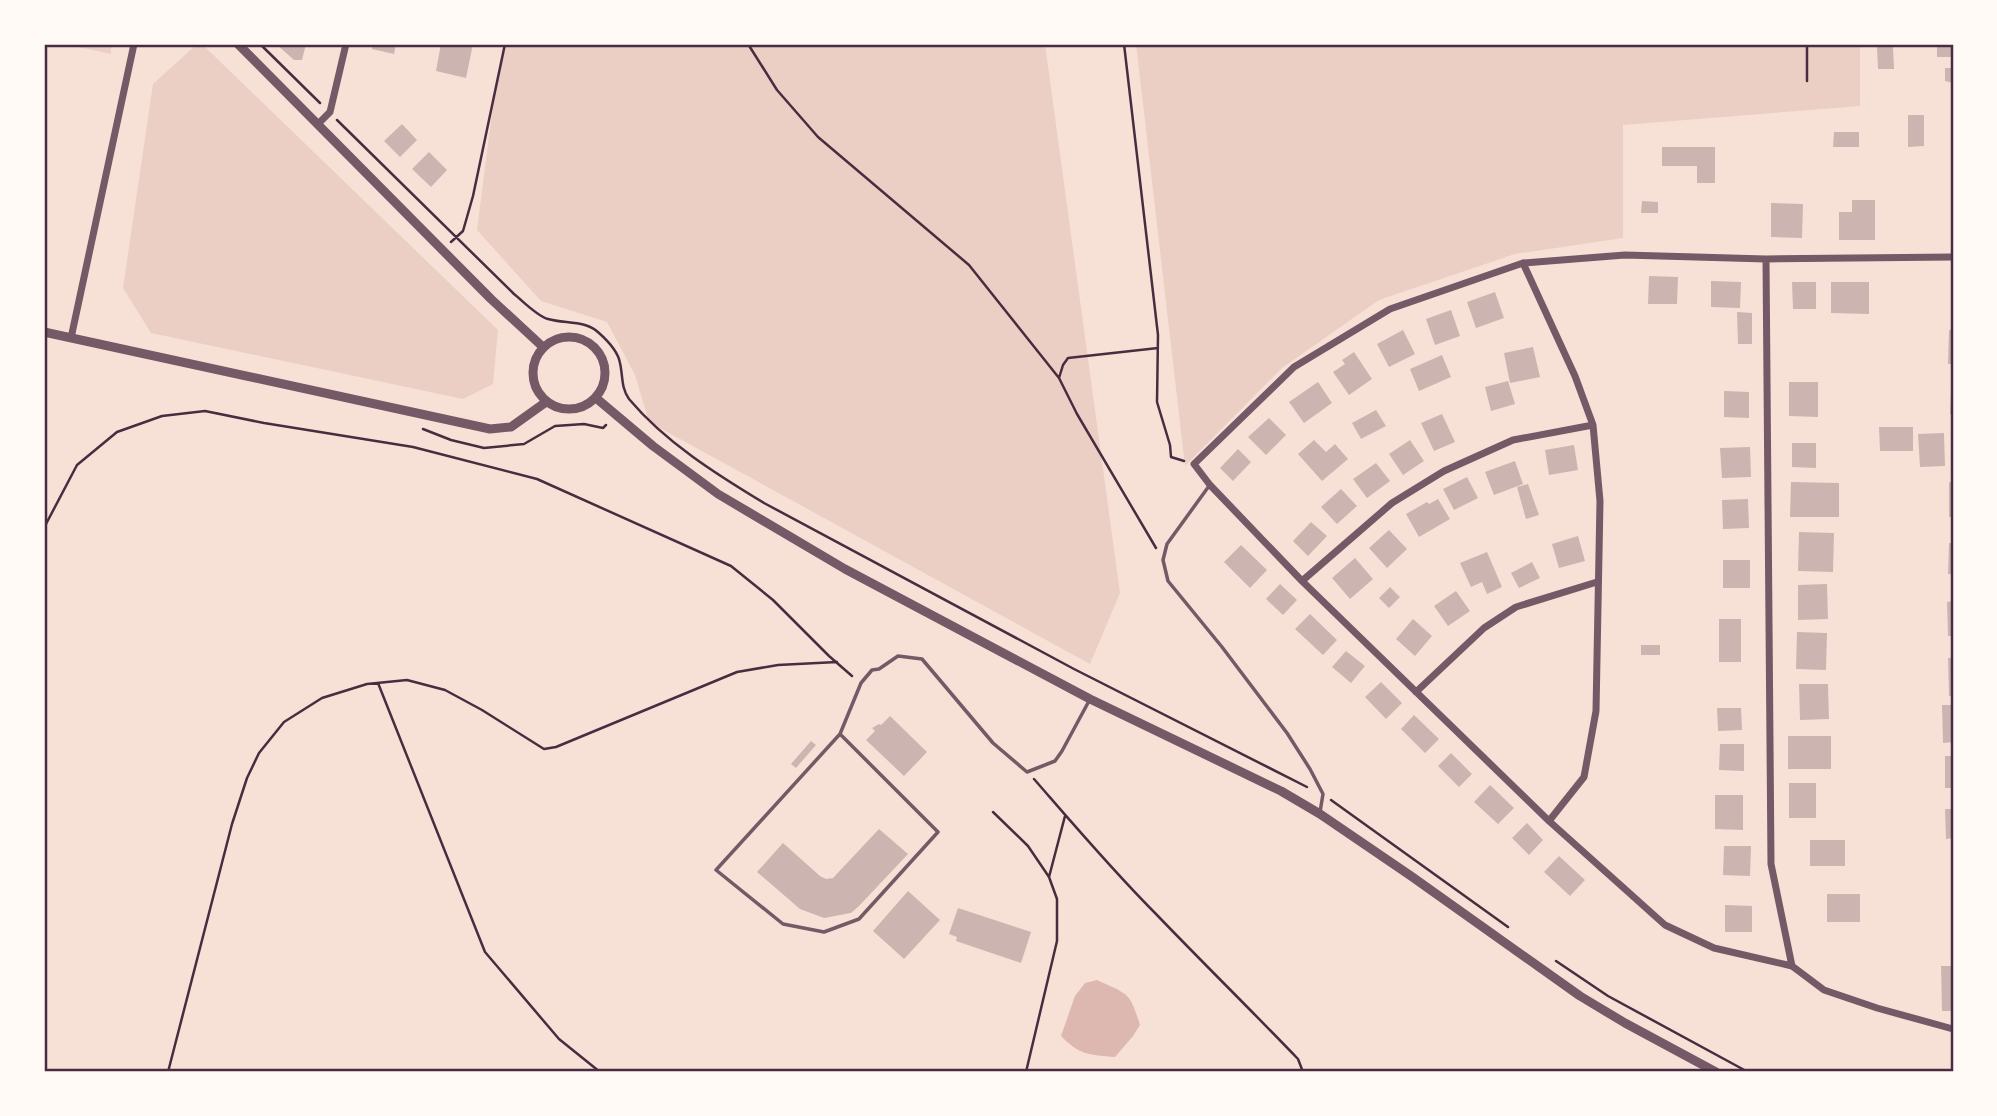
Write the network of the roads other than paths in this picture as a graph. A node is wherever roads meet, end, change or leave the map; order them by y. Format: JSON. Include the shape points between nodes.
{"nodes":[{"id":1,"x":134,"y":44,"type":"edge"},
{"id":2,"x":239,"y":44,"type":"edge"},
{"id":3,"x":346,"y":44,"type":"edge"},
{"id":4,"x":318,"y":124,"type":"junction"},
{"id":5,"x":1953,"y":257,"type":"edge"},
{"id":6,"x":1766,"y":259,"type":"junction"},
{"id":7,"x":1523,"y":262,"type":"junction"},
{"id":8,"x":44,"y":332,"type":"edge"},
{"id":9,"x":71,"y":338,"type":"junction"},
{"id":10,"x":543,"y":347,"type":"junction"},
{"id":11,"x":596,"y":398,"type":"junction"},
{"id":12,"x":547,"y":402,"type":"junction"},
{"id":13,"x":1593,"y":425,"type":"junction"},
{"id":14,"x":1210,"y":485,"type":"junction"},
{"id":15,"x":1302,"y":581,"type":"junction"},
{"id":16,"x":1597,"y":582,"type":"junction"},
{"id":17,"x":1416,"y":692,"type":"junction"},
{"id":18,"x":1090,"y":699,"type":"junction"},
{"id":19,"x":840,"y":734,"type":"junction"},
{"id":20,"x":1320,"y":814,"type":"junction"},
{"id":21,"x":1549,"y":821,"type":"junction"},
{"id":22,"x":1792,"y":967,"type":"junction"},
{"id":23,"x":1953,"y":1029,"type":"edge"},
{"id":24,"x":1717,"y":1072,"type":"edge"}],
"edges":[{"from":1,"to":9,"type":"street"},
{"from":2,"to":4,"type":"street"},
{"from":3,"to":4,"type":"street","via":[[330,112]]},
{"from":4,"to":10,"type":"street"},
{"from":5,"to":6,"type":"street"},
{"from":6,"to":7,"type":"street","via":[[1625,255]]},
{"from":6,"to":22,"type":"street","via":[[1771,864]]},
{"from":7,"to":13,"type":"street"},
{"from":7,"to":14,"type":"street","via":[[1390,309],[1294,367],[1194,464]]},
{"from":8,"to":9,"type":"street"},
{"from":9,"to":12,"type":"street","via":[[490,429],[512,427]]},
{"from":10,"to":11,"type":"street","via":[[565,337],[589,343],[604,363],[605,376]]},
{"from":10,"to":12,"type":"street","via":[[532,369],[533,382]]},
{"from":11,"to":12,"type":"street","via":[[566,410]]},
{"from":11,"to":18,"type":"street","via":[[718,494],[845,569]]},
{"from":13,"to":15,"type":"street","via":[[1513,440],[1444,471],[1392,503]]},
{"from":13,"to":16,"type":"street","via":[[1600,500]]},
{"from":14,"to":15,"type":"street"},
{"from":14,"to":20,"type":"lane","via":[[1167,544],[1163,560],[1168,581],[1287,733],[1323,794]]},
{"from":15,"to":17,"type":"street"},
{"from":16,"to":17,"type":"street","via":[[1516,607],[1483,628]]},
{"from":16,"to":21,"type":"street","via":[[1595,711],[1584,776]]},
{"from":17,"to":21,"type":"street"},
{"from":18,"to":19,"type":"lane","via":[[1055,761],[1027,772],[993,743],[922,659],[898,656],[872,670],[861,683]]},
{"from":18,"to":20,"type":"street"},
{"from":19,"to":19,"type":"lane","via":[[938,832],[859,919],[824,932],[783,925],[716,870]]},
{"from":20,"to":24,"type":"street","via":[[1580,996]]},
{"from":21,"to":22,"type":"street","via":[[1665,925],[1714,947]]},
{"from":22,"to":23,"type":"street","via":[[1824,990]]}]}
